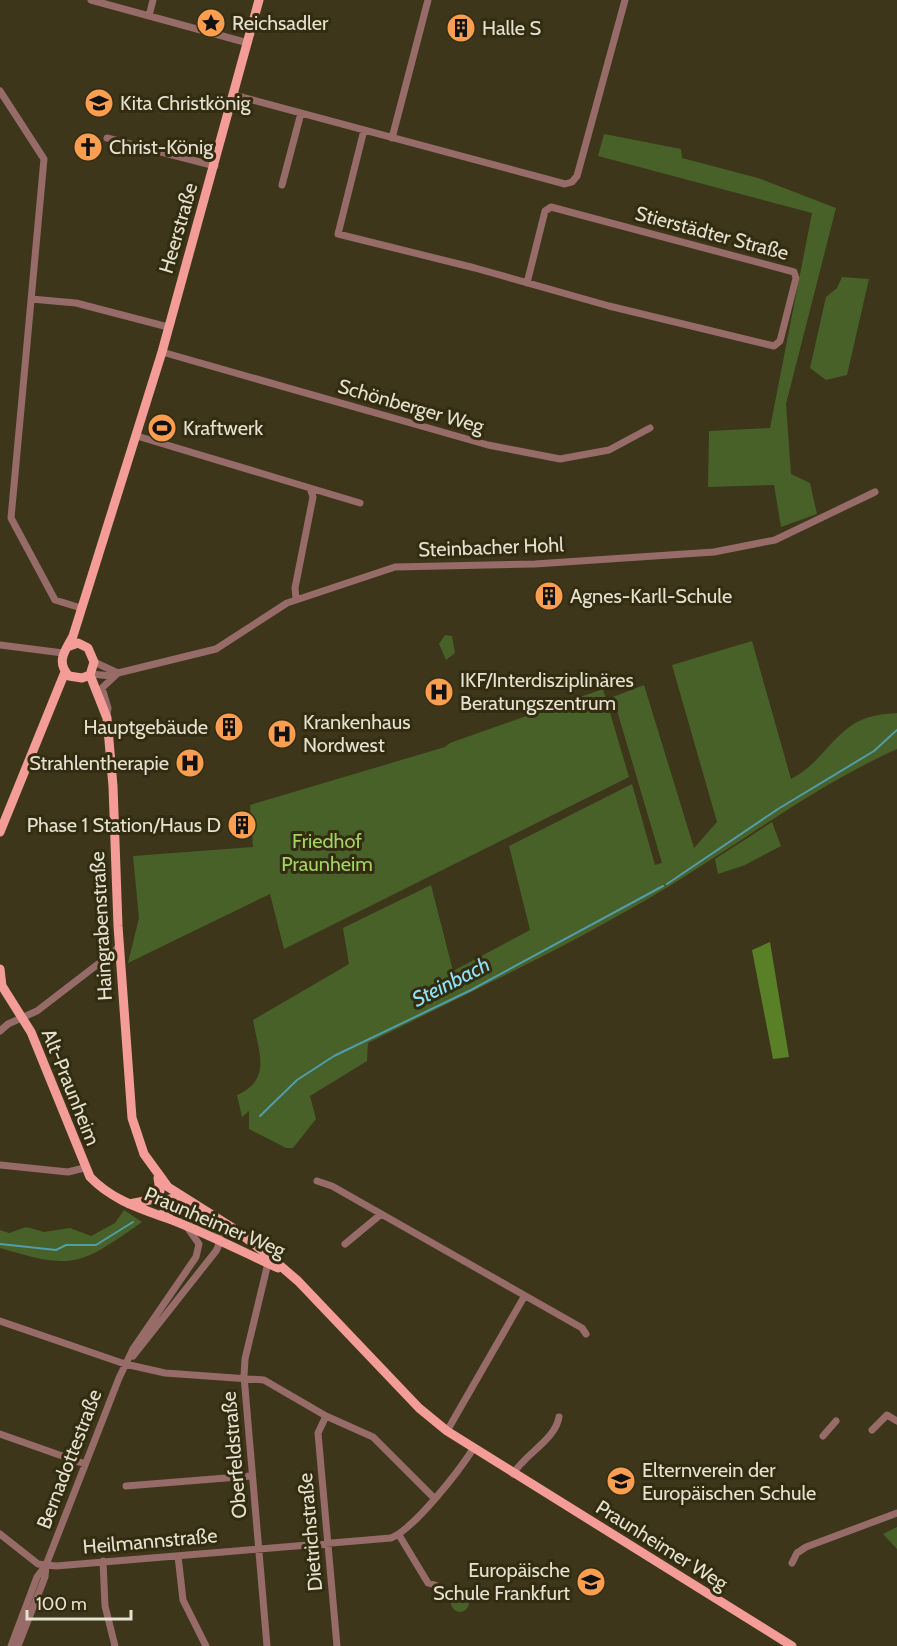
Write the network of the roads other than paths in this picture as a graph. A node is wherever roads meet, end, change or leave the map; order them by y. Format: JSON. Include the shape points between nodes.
{"nodes":[{"id":1,"x":91,"y":0,"type":"edge"},
{"id":2,"x":153,"y":0,"type":"edge"},
{"id":3,"x":259,"y":0,"type":"edge"},
{"id":4,"x":428,"y":0,"type":"edge"},
{"id":5,"x":625,"y":0,"type":"edge"},
{"id":6,"x":149,"y":16,"type":"junction"},
{"id":7,"x":248,"y":43,"type":"junction"},
{"id":8,"x":0,"y":91,"type":"edge"},
{"id":9,"x":234,"y":95,"type":"junction"},
{"id":10,"x":301,"y":113,"type":"junction"},
{"id":11,"x":364,"y":130,"type":"junction"},
{"id":12,"x":107,"y":138,"type":"dead end"},
{"id":13,"x":392,"y":138,"type":"junction"},
{"id":14,"x":214,"y":166,"type":"junction"},
{"id":15,"x":282,"y":185,"type":"dead end"},
{"id":16,"x":527,"y":283,"type":"junction"},
{"id":17,"x":31,"y":299,"type":"junction"},
{"id":18,"x":168,"y":327,"type":"junction"},
{"id":19,"x":162,"y":352,"type":"junction"},
{"id":20,"x":650,"y":428,"type":"dead end"},
{"id":21,"x":136,"y":436,"type":"junction"},
{"id":22,"x":310,"y":489,"type":"junction"},
{"id":23,"x":876,"y":492,"type":"dead end"},
{"id":24,"x":360,"y":503,"type":"dead end"},
{"id":25,"x":296,"y":599,"type":"junction"},
{"id":26,"x":81,"y":608,"type":"junction"},
{"id":27,"x":84,"y":644,"type":"junction"},
{"id":28,"x":0,"y":645,"type":"edge"},
{"id":29,"x":65,"y":650,"type":"junction"},
{"id":30,"x":94,"y":662,"type":"junction"},
{"id":31,"x":65,"y":672,"type":"junction"},
{"id":32,"x":90,"y":674,"type":"junction"},
{"id":33,"x":115,"y":675,"type":"junction"},
{"id":34,"x":107,"y":718,"type":"junction"},
{"id":35,"x":1,"y":828,"type":"edge"},
{"id":36,"x":120,"y":944,"type":"junction"},
{"id":37,"x":0,"y":969,"type":"edge"},
{"id":38,"x":22,"y":1018,"type":"junction"},
{"id":39,"x":0,"y":1031,"type":"edge"},
{"id":40,"x":0,"y":1165,"type":"edge"},
{"id":41,"x":84,"y":1168,"type":"junction"},
{"id":42,"x":156,"y":1172,"type":"junction"},
{"id":43,"x":317,"y":1181,"type":"dead end"},
{"id":44,"x":127,"y":1203,"type":"junction"},
{"id":45,"x":192,"y":1203,"type":"junction"},
{"id":46,"x":211,"y":1214,"type":"junction"},
{"id":47,"x":380,"y":1215,"type":"junction"},
{"id":48,"x":171,"y":1220,"type":"junction"},
{"id":49,"x":187,"y":1227,"type":"junction"},
{"id":50,"x":221,"y":1242,"type":"junction"},
{"id":51,"x":345,"y":1244,"type":"dead end"},
{"id":52,"x":268,"y":1263,"type":"junction"},
{"id":53,"x":289,"y":1273,"type":"junction"},
{"id":54,"x":524,"y":1297,"type":"junction"},
{"id":55,"x":0,"y":1321,"type":"edge"},
{"id":56,"x":586,"y":1334,"type":"dead end"},
{"id":57,"x":125,"y":1365,"type":"junction"},
{"id":58,"x":244,"y":1376,"type":"junction"},
{"id":59,"x":326,"y":1416,"type":"junction"},
{"id":60,"x":559,"y":1417,"type":"dead end"},
{"id":61,"x":836,"y":1420,"type":"dead end"},
{"id":62,"x":897,"y":1421,"type":"edge"},
{"id":63,"x":872,"y":1430,"type":"dead end"},
{"id":64,"x":447,"y":1431,"type":"junction"},
{"id":65,"x":0,"y":1434,"type":"edge"},
{"id":66,"x":823,"y":1436,"type":"dead end"},
{"id":67,"x":473,"y":1449,"type":"junction"},
{"id":68,"x":85,"y":1464,"type":"junction"},
{"id":69,"x":513,"y":1474,"type":"junction"},
{"id":70,"x":251,"y":1476,"type":"junction"},
{"id":71,"x":126,"y":1486,"type":"dead end"},
{"id":72,"x":434,"y":1498,"type":"junction"},
{"id":73,"x":897,"y":1513,"type":"edge"},
{"id":74,"x":0,"y":1534,"type":"edge"},
{"id":75,"x":399,"y":1535,"type":"junction"},
{"id":76,"x":327,"y":1543,"type":"junction"},
{"id":77,"x":259,"y":1549,"type":"junction"},
{"id":78,"x":178,"y":1556,"type":"junction"},
{"id":79,"x":103,"y":1561,"type":"junction"},
{"id":80,"x":792,"y":1563,"type":"dead end"},
{"id":81,"x":46,"y":1565,"type":"junction"},
{"id":82,"x":438,"y":1586,"type":"dead end"},
{"id":83,"x":11,"y":1646,"type":"edge"},
{"id":84,"x":18,"y":1646,"type":"edge"},
{"id":85,"x":115,"y":1646,"type":"edge"},
{"id":86,"x":206,"y":1646,"type":"edge"},
{"id":87,"x":267,"y":1646,"type":"edge"},
{"id":88,"x":337,"y":1646,"type":"edge"},
{"id":89,"x":792,"y":1646,"type":"edge"}],
"edges":[{"from":1,"to":6,"type":"street"},
{"from":2,"to":6,"type":"street"},
{"from":3,"to":7,"type":"main road","name":"Heerstraße"},
{"from":4,"to":13,"type":"street"},
{"from":5,"to":13,"type":"street","via":[[577,176],[572,182],[565,184]]},
{"from":6,"to":7,"type":"street"},
{"from":7,"to":9,"type":"main road","name":"Heerstraße"},
{"from":8,"to":17,"type":"street","via":[[44,159]]},
{"from":9,"to":10,"type":"street"},
{"from":9,"to":14,"type":"main road","name":"Heerstraße"},
{"from":10,"to":11,"type":"street"},
{"from":10,"to":15,"type":"street"},
{"from":11,"to":13,"type":"street"},
{"from":11,"to":16,"type":"street","name":"Stierstädter Straße","via":[[338,234],[460,262]]},
{"from":12,"to":14,"type":"street"},
{"from":14,"to":18,"type":"main road","name":"Heerstraße"},
{"from":16,"to":16,"type":"street","name":"Stierstädter Straße","via":[[774,346],[780,341],[796,278],[794,272],[551,207],[545,211]]},
{"from":17,"to":18,"type":"street","via":[[76,303]]},
{"from":17,"to":26,"type":"street","via":[[11,518],[56,600]]},
{"from":18,"to":19,"type":"main road","name":"Heerstraße"},
{"from":19,"to":20,"type":"street","name":"Schönberger Weg","via":[[488,445],[560,459],[609,450]]},
{"from":19,"to":21,"type":"main road","name":"Heerstraße"},
{"from":21,"to":22,"type":"street"},
{"from":21,"to":26,"type":"main road","name":"Heerstraße"},
{"from":22,"to":24,"type":"street"},
{"from":22,"to":25,"type":"street","via":[[313,496]]},
{"from":23,"to":25,"type":"street","name":"Steinbacher Hohl","via":[[763,543],[714,552],[535,564],[395,567]]},
{"from":25,"to":33,"type":"street","name":"Steinbacher Hohl","via":[[225,645]]},
{"from":26,"to":27,"type":"main road"},
{"from":26,"to":29,"type":"main road","name":"Heerstraße"},
{"from":27,"to":29,"type":"main road"},
{"from":27,"to":30,"type":"main road"},
{"from":28,"to":29,"type":"street"},
{"from":29,"to":31,"type":"main road","via":[[61,660]]},
{"from":30,"to":32,"type":"main road"},
{"from":30,"to":33,"type":"street"},
{"from":31,"to":32,"type":"main road","via":[[79,679]]},
{"from":31,"to":35,"type":"main road"},
{"from":32,"to":33,"type":"street","name":"Steinbacher Hohl"},
{"from":32,"to":34,"type":"main road","name":"Haingrabenstraße"},
{"from":33,"to":34,"type":"street","via":[[102,688]]},
{"from":34,"to":36,"type":"main road","name":"Haingrabenstraße"},
{"from":36,"to":38,"type":"street","via":[[37,1011]]},
{"from":36,"to":42,"type":"main road","name":"Haingrabenstraße","via":[[132,1118],[141,1148]]},
{"from":37,"to":38,"type":"main road","name":"Alt-Praunheim","via":[[2,986]]},
{"from":38,"to":39,"type":"street"},
{"from":38,"to":41,"type":"main road","name":"Alt-Praunheim","via":[[32,1032]]},
{"from":40,"to":41,"type":"street","via":[[68,1172]]},
{"from":41,"to":44,"type":"main road","name":"Alt-Praunheim","via":[[99,1187]]},
{"from":42,"to":44,"type":"main road","via":[[161,1184],[155,1199]]},
{"from":42,"to":45,"type":"main road","name":"Praunheimer Weg","via":[[168,1187]]},
{"from":43,"to":47,"type":"street"},
{"from":44,"to":48,"type":"main road","name":"Praunheimer Weg"},
{"from":45,"to":46,"type":"main road","name":"Praunheimer Weg"},
{"from":45,"to":48,"type":"main road","via":[[167,1200],[164,1211]]},
{"from":46,"to":50,"type":"street"},
{"from":46,"to":53,"type":"main road","name":"Praunheimer Weg"},
{"from":47,"to":51,"type":"street"},
{"from":47,"to":54,"type":"street"},
{"from":48,"to":49,"type":"main road","name":"Praunheimer Weg"},
{"from":49,"to":50,"type":"main road","name":"Praunheimer Weg"},
{"from":49,"to":57,"type":"street","via":[[199,1244],[196,1257]]},
{"from":50,"to":52,"type":"main road","name":"Praunheimer Weg"},
{"from":50,"to":57,"type":"street"},
{"from":52,"to":53,"type":"main road","name":"Praunheimer Weg"},
{"from":52,"to":58,"type":"street","name":"Oberfeldstraße"},
{"from":53,"to":64,"type":"main road","name":"Praunheimer Weg","via":[[419,1408]]},
{"from":54,"to":56,"type":"street"},
{"from":54,"to":64,"type":"street"},
{"from":55,"to":57,"type":"street"},
{"from":57,"to":58,"type":"street","via":[[165,1373]]},
{"from":57,"to":68,"type":"street","name":"Bernadottestraße"},
{"from":58,"to":59,"type":"street","via":[[264,1380]]},
{"from":58,"to":70,"type":"street","name":"Oberfeldstraße"},
{"from":59,"to":72,"type":"street","via":[[373,1437]]},
{"from":59,"to":76,"type":"street","name":"Dietrichstraße","via":[[318,1433]]},
{"from":60,"to":69,"type":"street","via":[[555,1428]]},
{"from":61,"to":66,"type":"street"},
{"from":62,"to":63,"type":"street","via":[[887,1415]]},
{"from":64,"to":67,"type":"main road","name":"Praunheimer Weg"},
{"from":65,"to":68,"type":"street"},
{"from":67,"to":69,"type":"main road","name":"Praunheimer Weg"},
{"from":67,"to":72,"type":"street"},
{"from":68,"to":81,"type":"street","name":"Bernadottestraße"},
{"from":69,"to":89,"type":"main road","name":"Praunheimer Weg"},
{"from":70,"to":71,"type":"street"},
{"from":70,"to":77,"type":"street","name":"Oberfeldstraße"},
{"from":72,"to":75,"type":"street"},
{"from":73,"to":80,"type":"street","via":[[806,1547]]},
{"from":74,"to":81,"type":"street","name":"Bernadottestraße","via":[[28,1558]]},
{"from":75,"to":76,"type":"street","name":"Heilmannstraße"},
{"from":75,"to":82,"type":"street","via":[[428,1583]]},
{"from":76,"to":77,"type":"street","name":"Heilmannstraße"},
{"from":76,"to":88,"type":"street","name":"Dietrichstraße"},
{"from":77,"to":78,"type":"street","name":"Heilmannstraße"},
{"from":77,"to":87,"type":"street","name":"Oberfeldstraße"},
{"from":78,"to":79,"type":"street","name":"Heilmannstraße"},
{"from":78,"to":86,"type":"street","via":[[183,1600]]},
{"from":79,"to":81,"type":"street","name":"Heilmannstraße"},
{"from":79,"to":85,"type":"street","via":[[105,1606]]},
{"from":81,"to":83,"type":"street","name":"Bernadottestraße","via":[[37,1577]]},
{"from":81,"to":84,"type":"street","name":"Bernadottestraße"}]}
